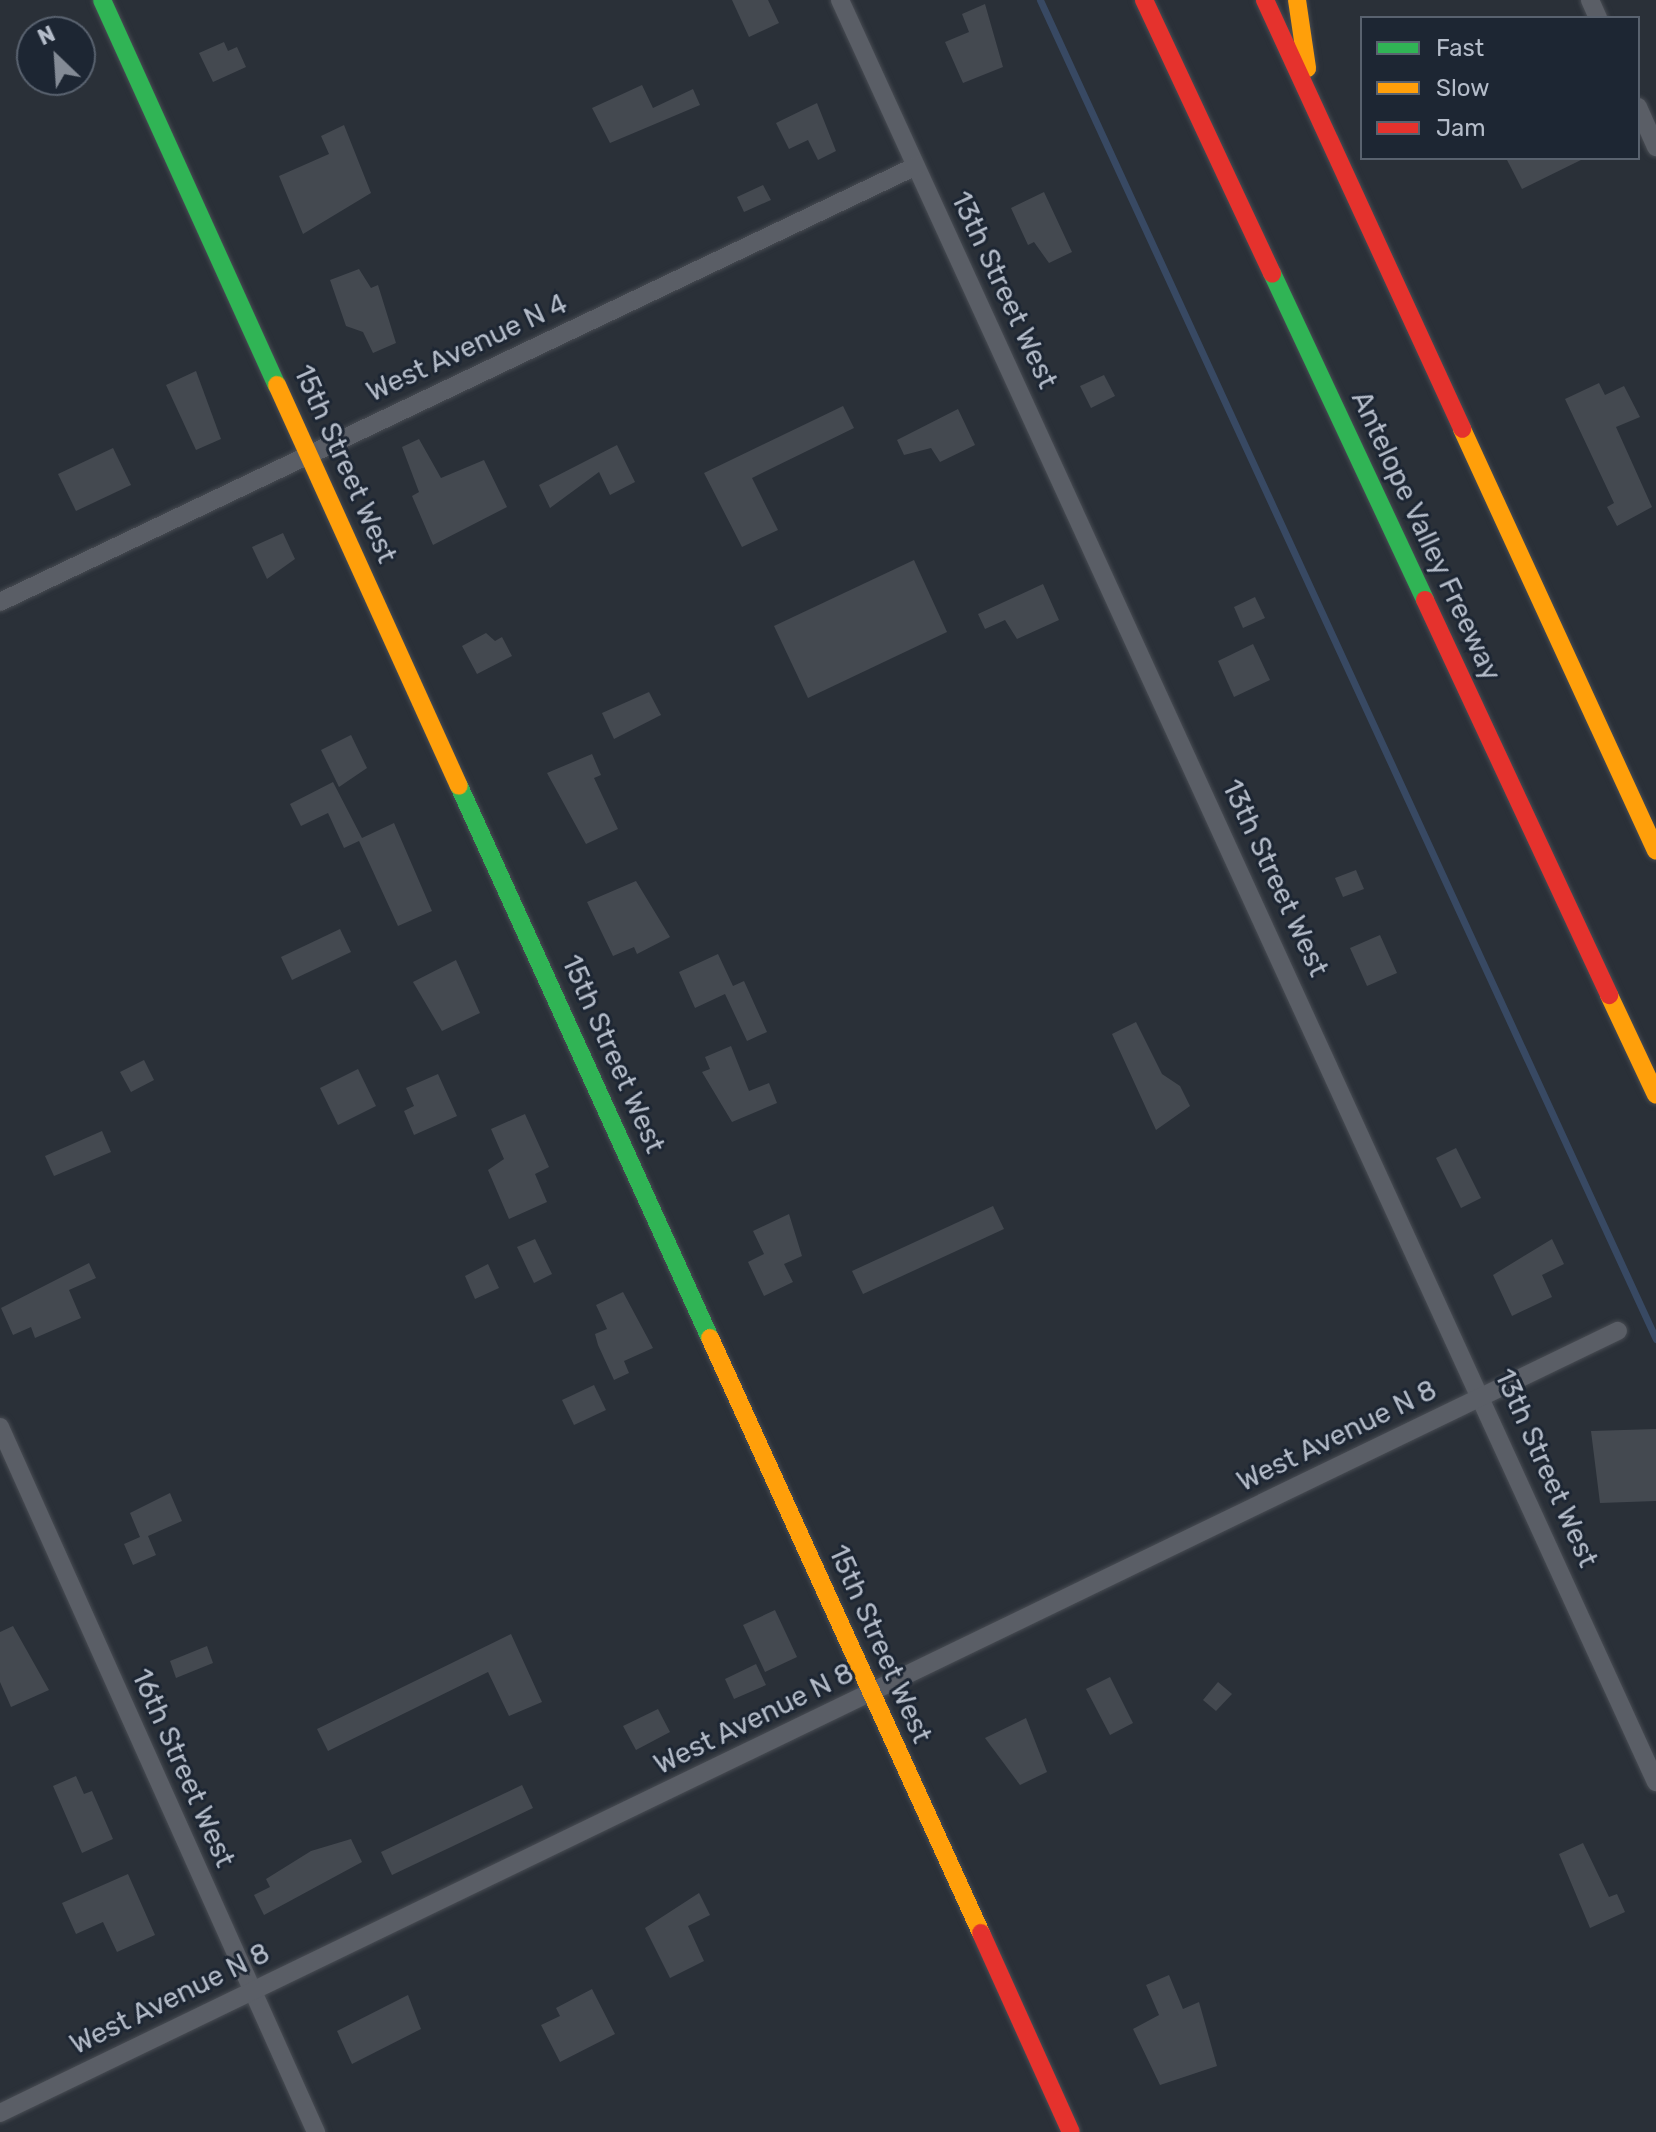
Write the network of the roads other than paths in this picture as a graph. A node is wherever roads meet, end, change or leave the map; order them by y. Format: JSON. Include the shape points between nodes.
{"nodes":[{"id":1,"x":102,"y":0,"type":"edge"},
{"id":2,"x":840,"y":0,"type":"edge"},
{"id":3,"x":1144,"y":0,"type":"edge"},
{"id":4,"x":1265,"y":0,"type":"edge"},
{"id":5,"x":1297,"y":0,"type":"edge"},
{"id":6,"x":1311,"y":101,"type":"junction"},
{"id":7,"x":1640,"y":111,"type":"edge"},
{"id":8,"x":1656,"y":147,"type":"edge"},
{"id":9,"x":916,"y":166,"type":"junction"},
{"id":10,"x":310,"y":453,"type":"junction"},
{"id":11,"x":0,"y":602,"type":"edge"},
{"id":12,"x":1656,"y":851,"type":"edge"},
{"id":13,"x":1656,"y":1095,"type":"edge"},
{"id":14,"x":1618,"y":1331,"type":"dead end"},
{"id":15,"x":1483,"y":1396,"type":"junction"},
{"id":16,"x":0,"y":1427,"type":"edge"},
{"id":17,"x":872,"y":1693,"type":"junction"},
{"id":18,"x":1656,"y":1782,"type":"edge"},
{"id":19,"x":251,"y":1991,"type":"junction"},
{"id":20,"x":0,"y":2113,"type":"edge"},
{"id":21,"x":316,"y":2132,"type":"edge"},
{"id":22,"x":1071,"y":2132,"type":"edge"}],
"edges":[{"from":1,"to":10,"type":"main road","name":"15th Street West"},
{"from":2,"to":9,"type":"street","name":"13th Street West"},
{"from":3,"to":13,"type":"main road","name":"Antelope Valley Freeway"},
{"from":4,"to":6,"type":"main road"},
{"from":5,"to":6,"type":"main road"},
{"from":6,"to":12,"type":"main road"},
{"from":7,"to":8,"type":"street"},
{"from":9,"to":10,"type":"street","name":"West Avenue N 4"},
{"from":9,"to":15,"type":"street","name":"13th Street West"},
{"from":10,"to":11,"type":"street","name":"West Avenue N 4"},
{"from":10,"to":17,"type":"main road","name":"15th Street West"},
{"from":14,"to":15,"type":"street","name":"West Avenue N 8"},
{"from":15,"to":17,"type":"street","name":"West Avenue N 8"},
{"from":15,"to":18,"type":"street","name":"13th Street West"},
{"from":16,"to":19,"type":"street","name":"16th Street West"},
{"from":17,"to":19,"type":"street","name":"West Avenue N 8"},
{"from":17,"to":22,"type":"main road","name":"15th Street West"},
{"from":19,"to":20,"type":"street","name":"West Avenue N 8"},
{"from":19,"to":21,"type":"street","name":"16th Street West"}]}
